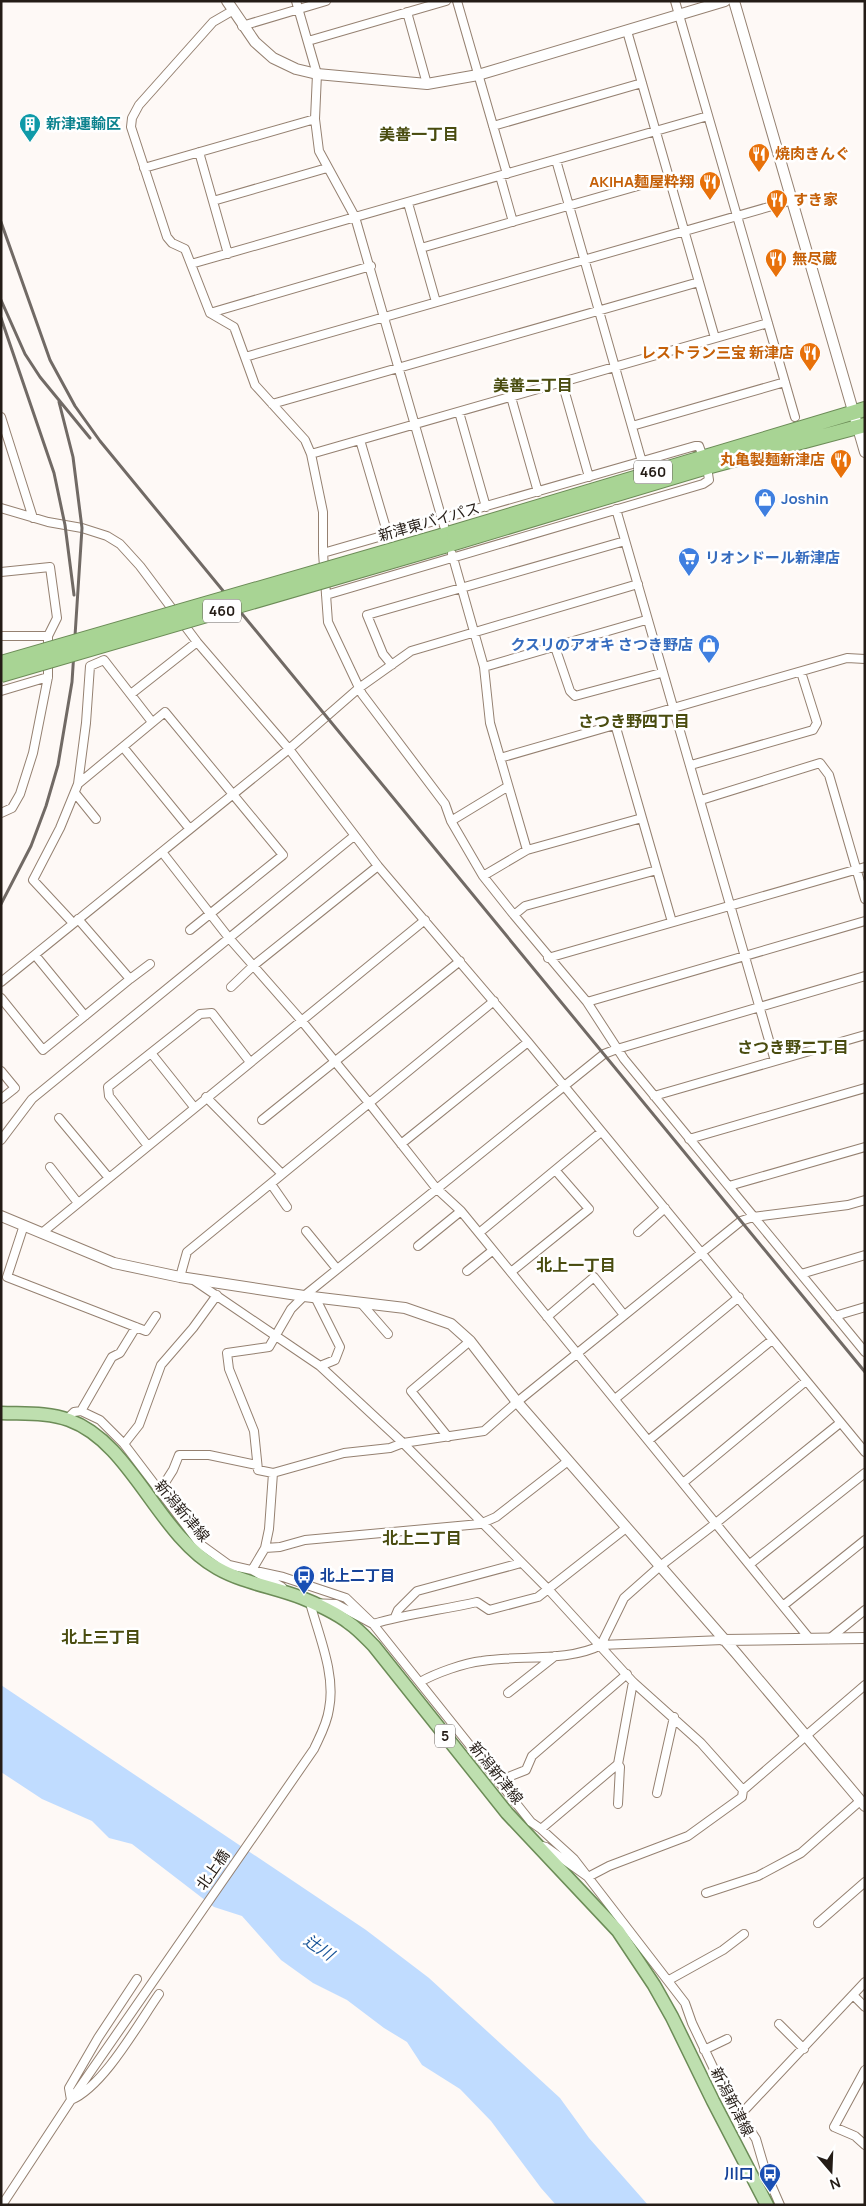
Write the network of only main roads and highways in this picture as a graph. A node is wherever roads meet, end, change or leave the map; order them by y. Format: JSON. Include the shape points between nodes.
{"nodes":[{"id":1,"x":859,"y":410,"type":"edge"},
{"id":2,"x":861,"y":426,"type":"edge"},
{"id":3,"x":705,"y":462,"type":"junction"},
{"id":4,"x":446,"y":540,"type":"junction"},
{"id":5,"x":1,"y":663,"type":"edge"},
{"id":6,"x":1,"y":675,"type":"edge"},
{"id":7,"x":1,"y":1413,"type":"edge"},
{"id":8,"x":768,"y":2205,"type":"edge"}],
"edges":[{"from":1,"to":3,"type":"highway","name":"新津東バイパス","number":"460"},
{"from":2,"to":3,"type":"highway","name":"新津東バイパス","number":"460"},
{"from":3,"to":4,"type":"highway","name":"新津東バイパス","number":"460"},
{"from":4,"to":5,"type":"highway","name":"新津東バイパス","number":"460","bridge":true},
{"from":4,"to":6,"type":"highway","name":"新津東バイパス","number":"460","bridge":true},
{"from":7,"to":8,"type":"main road","name":"新潟新津線","number":"5","via":[[67,1419],[84,1427],[98,1436],[117,1457],[179,1536],[199,1556],[218,1569],[307,1601],[348,1622],[374,1646],[507,1813],[618,1931],[654,1985]]}]}
